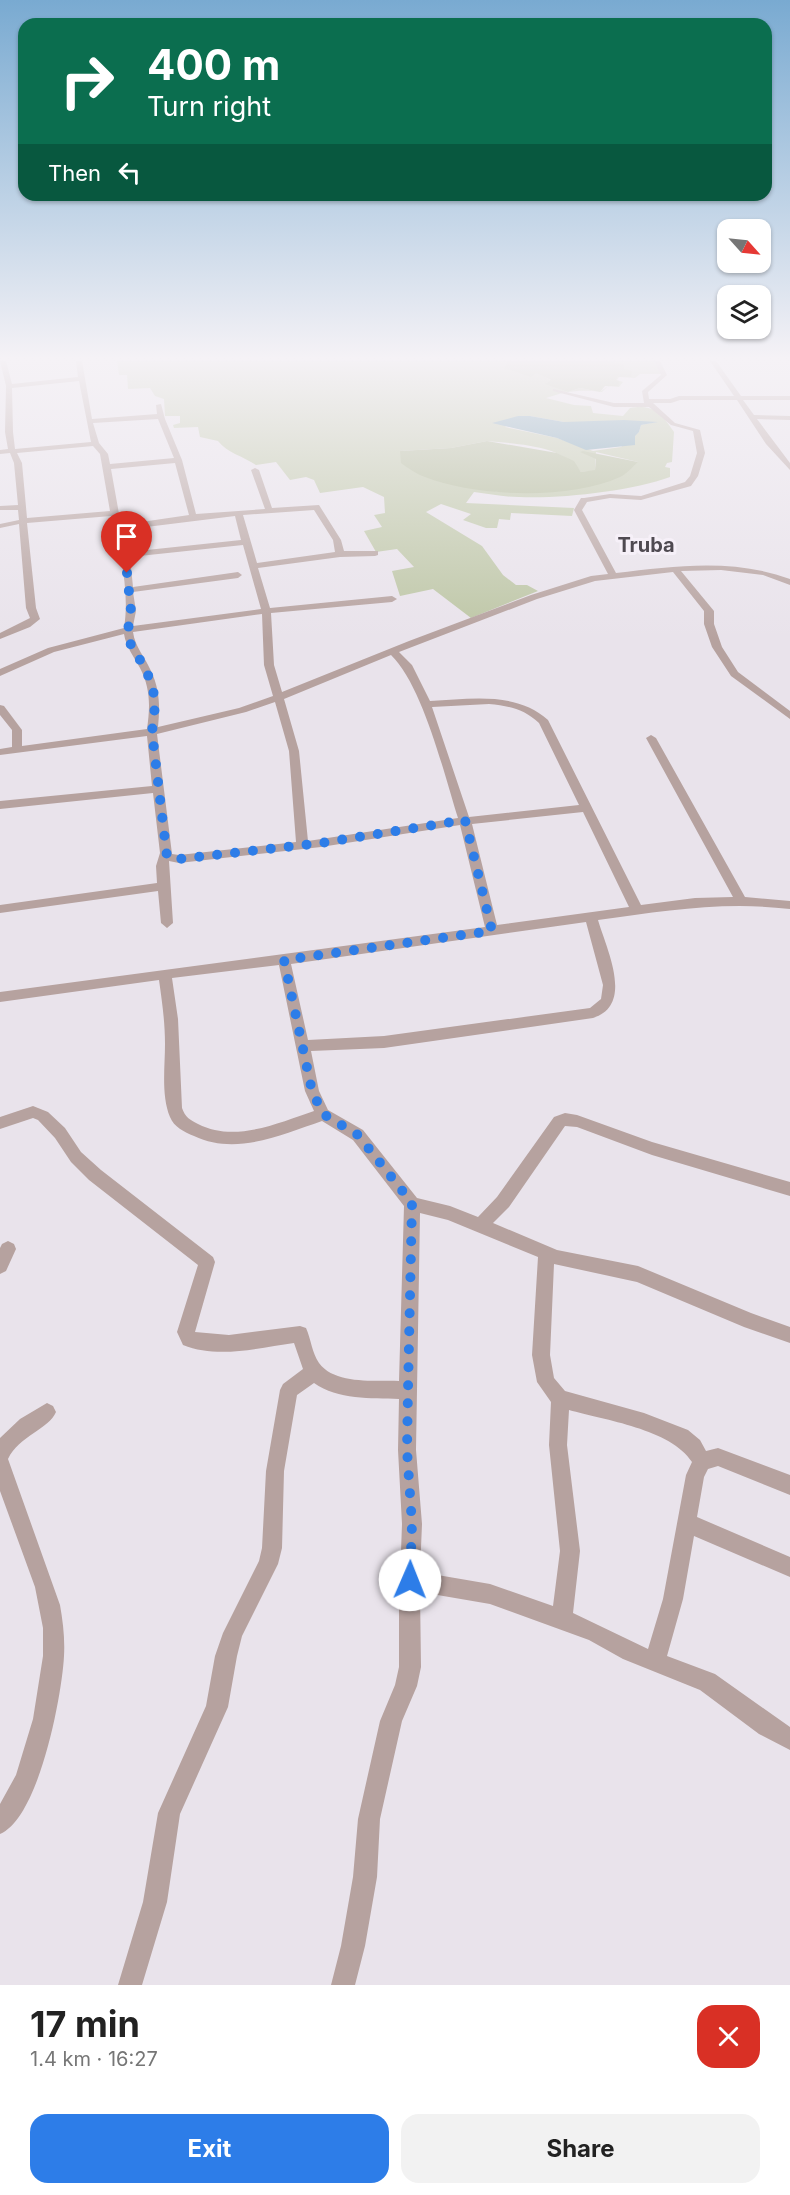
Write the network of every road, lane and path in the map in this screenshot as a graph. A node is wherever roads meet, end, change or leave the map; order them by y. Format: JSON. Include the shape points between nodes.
{"nodes":[{"id":1,"x":13,"y":454,"type":"edge"},
{"id":2,"x":104,"y":454,"type":"edge"},
{"id":3,"x":176,"y":454,"type":"edge"},
{"id":4,"x":701,"y":454,"type":"edge"},
{"id":5,"x":779,"y":454,"type":"edge"},
{"id":6,"x":178,"y":460,"type":"junction"},
{"id":7,"x":107,"y":467,"type":"junction"},
{"id":8,"x":790,"y":468,"type":"edge"},
{"id":9,"x":255,"y":470,"type":"dead end"},
{"id":10,"x":22,"y":507,"type":"junction"},
{"id":11,"x":0,"y":508,"type":"edge"},
{"id":12,"x":269,"y":510,"type":"junction"},
{"id":13,"x":114,"y":513,"type":"junction"},
{"id":14,"x":238,"y":513,"type":"junction"},
{"id":15,"x":194,"y":516,"type":"junction"},
{"id":16,"x":24,"y":521,"type":"junction"},
{"id":17,"x":0,"y":526,"type":"edge"},
{"id":18,"x":117,"y":528,"type":"junction"},
{"id":19,"x":245,"y":542,"type":"junction"},
{"id":20,"x":375,"y":553,"type":"dead end"},
{"id":21,"x":340,"y":554,"type":"junction"},
{"id":22,"x":125,"y":555,"type":"junction"},
{"id":23,"x":254,"y":566,"type":"junction"},
{"id":24,"x":675,"y":569,"type":"junction"},
{"id":25,"x":613,"y":574,"type":"junction"},
{"id":26,"x":238,"y":575,"type":"dead end"},
{"id":27,"x":790,"y":582,"type":"edge"},
{"id":28,"x":129,"y":590,"type":"junction"},
{"id":29,"x":392,"y":599,"type":"dead end"},
{"id":30,"x":266,"y":611,"type":"junction"},
{"id":31,"x":128,"y":630,"type":"junction"},
{"id":32,"x":0,"y":636,"type":"edge"},
{"id":33,"x":392,"y":651,"type":"junction"},
{"id":34,"x":0,"y":673,"type":"edge"},
{"id":35,"x":279,"y":698,"type":"junction"},
{"id":36,"x":426,"y":704,"type":"junction"},
{"id":37,"x":0,"y":708,"type":"edge"},
{"id":38,"x":790,"y":716,"type":"edge"},
{"id":39,"x":152,"y":732,"type":"junction"},
{"id":40,"x":651,"y":738,"type":"dead end"},
{"id":41,"x":17,"y":749,"type":"junction"},
{"id":42,"x":0,"y":752,"type":"edge"},
{"id":43,"x":158,"y":789,"type":"junction"},
{"id":44,"x":0,"y":805,"type":"edge"},
{"id":45,"x":586,"y":808,"type":"junction"},
{"id":46,"x":465,"y":820,"type":"junction"},
{"id":47,"x":302,"y":845,"type":"junction"},
{"id":48,"x":165,"y":855,"type":"junction"},
{"id":49,"x":164,"y":886,"type":"junction"},
{"id":50,"x":741,"y":902,"type":"junction"},
{"id":51,"x":790,"y":905,"type":"edge"},
{"id":52,"x":0,"y":909,"type":"edge"},
{"id":53,"x":637,"y":910,"type":"junction"},
{"id":54,"x":591,"y":917,"type":"junction"},
{"id":55,"x":167,"y":923,"type":"dead end"},
{"id":56,"x":492,"y":931,"type":"junction"},
{"id":57,"x":284,"y":960,"type":"junction"},
{"id":58,"x":165,"y":974,"type":"junction"},
{"id":59,"x":0,"y":997,"type":"edge"},
{"id":60,"x":302,"y":1046,"type":"junction"},
{"id":61,"x":323,"y":1114,"type":"junction"},
{"id":62,"x":0,"y":1123,"type":"edge"},
{"id":63,"x":790,"y":1189,"type":"edge"},
{"id":64,"x":412,"y":1203,"type":"junction"},
{"id":65,"x":481,"y":1225,"type":"junction"},
{"id":66,"x":8,"y":1249,"type":"dead end"},
{"id":67,"x":546,"y":1253,"type":"junction"},
{"id":68,"x":0,"y":1266,"type":"edge"},
{"id":69,"x":790,"y":1335,"type":"edge"},
{"id":70,"x":314,"y":1372,"type":"junction"},
{"id":71,"x":408,"y":1390,"type":"junction"},
{"id":72,"x":560,"y":1399,"type":"junction"},
{"id":73,"x":47,"y":1412,"type":"dead end"},
{"id":74,"x":0,"y":1457,"type":"edge"},
{"id":75,"x":702,"y":1461,"type":"junction"},
{"id":76,"x":0,"y":1462,"type":"edge"},
{"id":77,"x":790,"y":1485,"type":"edge"},
{"id":78,"x":688,"y":1523,"type":"junction"},
{"id":79,"x":790,"y":1567,"type":"edge"},
{"id":80,"x":410,"y":1580,"type":"junction"},
{"id":81,"x":562,"y":1619,"type":"junction"},
{"id":82,"x":655,"y":1661,"type":"junction"},
{"id":83,"x":790,"y":1739,"type":"edge"},
{"id":84,"x":0,"y":1823,"type":"edge"},
{"id":85,"x":130,"y":1985,"type":"edge"},
{"id":86,"x":343,"y":1985,"type":"edge"}],
"edges":[{"from":1,"to":10,"type":"street","via":[[18,463]]},
{"from":2,"to":7,"type":"street"},
{"from":3,"to":6,"type":"street"},
{"from":4,"to":25,"type":"street","via":[[694,476],[681,487],[640,498],[610,496],[584,501],[578,510],[580,518]]},
{"from":5,"to":8,"type":"street"},
{"from":6,"to":7,"type":"street"},
{"from":6,"to":15,"type":"street"},
{"from":7,"to":13,"type":"street"},
{"from":9,"to":12,"type":"street"},
{"from":10,"to":11,"type":"street"},
{"from":10,"to":16,"type":"street"},
{"from":12,"to":14,"type":"street"},
{"from":12,"to":21,"type":"street","via":[[318,508],[337,540]]},
{"from":13,"to":16,"type":"street"},
{"from":13,"to":18,"type":"street"},
{"from":14,"to":15,"type":"street"},
{"from":14,"to":19,"type":"street"},
{"from":15,"to":18,"type":"street"},
{"from":16,"to":17,"type":"street"},
{"from":16,"to":32,"type":"street","via":[[35,619]]},
{"from":18,"to":22,"type":"street"},
{"from":19,"to":22,"type":"street"},
{"from":19,"to":23,"type":"street"},
{"from":20,"to":21,"type":"street"},
{"from":21,"to":23,"type":"street"},
{"from":22,"to":28,"type":"street"},
{"from":23,"to":30,"type":"street"},
{"from":24,"to":25,"type":"street"},
{"from":24,"to":27,"type":"street","via":[[739,568]]},
{"from":24,"to":38,"type":"street","via":[[709,611],[717,647],[734,674]]},
{"from":25,"to":33,"type":"street","via":[[553,590]]},
{"from":26,"to":28,"type":"street"},
{"from":28,"to":31,"type":"street"},
{"from":29,"to":30,"type":"street"},
{"from":30,"to":31,"type":"street"},
{"from":30,"to":35,"type":"street","via":[[269,665]]},
{"from":31,"to":34,"type":"street","via":[[51,650]]},
{"from":31,"to":39,"type":"street","via":[[130,643],[153,688]]},
{"from":33,"to":35,"type":"street"},
{"from":33,"to":36,"type":"street","via":[[407,665]]},
{"from":35,"to":39,"type":"street"},
{"from":35,"to":47,"type":"street","via":[[294,751]]},
{"from":36,"to":45,"type":"street","via":[[507,702],[537,712]]},
{"from":36,"to":46,"type":"street"},
{"from":37,"to":41,"type":"street","via":[[17,730]]},
{"from":39,"to":41,"type":"street"},
{"from":39,"to":43,"type":"street"},
{"from":40,"to":50,"type":"street"},
{"from":41,"to":42,"type":"street"},
{"from":43,"to":44,"type":"street"},
{"from":43,"to":48,"type":"street"},
{"from":45,"to":46,"type":"street"},
{"from":45,"to":53,"type":"street"},
{"from":46,"to":47,"type":"street"},
{"from":46,"to":56,"type":"street"},
{"from":47,"to":48,"type":"street","via":[[179,859]]},
{"from":48,"to":49,"type":"street"},
{"from":49,"to":52,"type":"street"},
{"from":49,"to":55,"type":"street"},
{"from":50,"to":51,"type":"street"},
{"from":50,"to":53,"type":"street","via":[[695,902]]},
{"from":53,"to":54,"type":"street"},
{"from":54,"to":56,"type":"street"},
{"from":54,"to":60,"type":"street","via":[[610,985],[605,1005],[593,1013],[384,1042]]},
{"from":56,"to":57,"type":"street"},
{"from":57,"to":58,"type":"street"},
{"from":57,"to":60,"type":"street"},
{"from":58,"to":59,"type":"street"},
{"from":58,"to":61,"type":"street","via":[[180,1122],[199,1133],[229,1139]]},
{"from":60,"to":61,"type":"street","via":[[312,1091]]},
{"from":61,"to":64,"type":"street","via":[[358,1135]]},
{"from":62,"to":70,"type":"street","via":[[33,1112],[43,1116],[76,1157],[207,1262],[188,1322],[189,1340],[229,1343],[300,1334]]},
{"from":63,"to":65,"type":"street","via":[[563,1119],[503,1202]]},
{"from":64,"to":65,"type":"street"},
{"from":64,"to":71,"type":"street"},
{"from":65,"to":67,"type":"street"},
{"from":66,"to":68,"type":"street"},
{"from":67,"to":69,"type":"street","via":[[638,1274]]},
{"from":67,"to":72,"type":"street","via":[[541,1355],[546,1382]]},
{"from":70,"to":71,"type":"street","via":[[328,1382],[346,1386]]},
{"from":70,"to":85,"type":"street","via":[[289,1390],[275,1471],[268,1564],[233,1633],[216,1707],[169,1813],[154,1902]]},
{"from":71,"to":80,"type":"street"},
{"from":72,"to":75,"type":"street","via":[[644,1422],[681,1437]]},
{"from":72,"to":81,"type":"street","via":[[558,1445],[570,1551]]},
{"from":73,"to":74,"type":"street","via":[[19,1431],[3,1447]]},
{"from":75,"to":77,"type":"street","via":[[718,1457]]},
{"from":75,"to":78,"type":"street","via":[[695,1475]]},
{"from":76,"to":84,"type":"street","via":[[51,1606],[54,1649],[45,1717],[33,1761],[18,1796]]},
{"from":78,"to":79,"type":"street"},
{"from":78,"to":82,"type":"street","via":[[673,1599]]},
{"from":80,"to":81,"type":"street","via":[[490,1594]]},
{"from":80,"to":86,"type":"street","via":[[410,1667],[391,1721],[370,1809],[365,1877]]},
{"from":81,"to":82,"type":"street"},
{"from":82,"to":83,"type":"street","via":[[706,1682]]}]}
